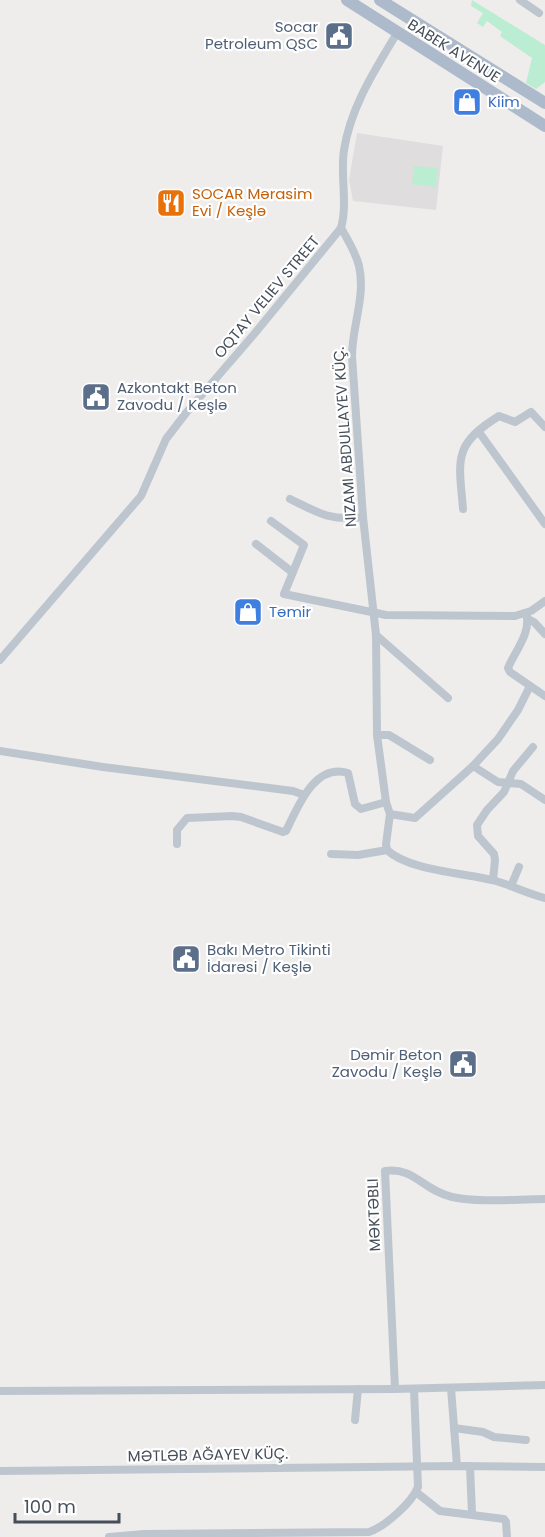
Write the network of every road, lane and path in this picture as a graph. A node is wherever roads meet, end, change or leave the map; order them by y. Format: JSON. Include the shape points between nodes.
{"nodes":[{"id":1,"x":348,"y":0,"type":"edge"},
{"id":2,"x":380,"y":0,"type":"edge"},
{"id":3,"x":520,"y":0,"type":"edge"},
{"id":4,"x":539,"y":13,"type":"dead end"},
{"id":5,"x":397,"y":33,"type":"junction"},
{"id":6,"x":545,"y":103,"type":"edge"},
{"id":7,"x":545,"y":126,"type":"edge"},
{"id":8,"x":341,"y":228,"type":"junction"},
{"id":9,"x":545,"y":427,"type":"edge"},
{"id":10,"x":478,"y":432,"type":"junction"},
{"id":11,"x":290,"y":499,"type":"dead end"},
{"id":12,"x":463,"y":509,"type":"dead end"},
{"id":13,"x":363,"y":517,"type":"junction"},
{"id":14,"x":272,"y":521,"type":"dead end"},
{"id":15,"x":545,"y":524,"type":"edge"},
{"id":16,"x":256,"y":544,"type":"dead end"},
{"id":17,"x":292,"y":572,"type":"junction"},
{"id":18,"x":545,"y":601,"type":"edge"},
{"id":19,"x":374,"y":613,"type":"junction"},
{"id":20,"x":527,"y":616,"type":"junction"},
{"id":21,"x":545,"y":634,"type":"edge"},
{"id":22,"x":376,"y":635,"type":"junction"},
{"id":23,"x":0,"y":660,"type":"edge"},
{"id":24,"x":530,"y":686,"type":"junction"},
{"id":25,"x":545,"y":696,"type":"edge"},
{"id":26,"x":448,"y":698,"type":"dead end"},
{"id":27,"x":377,"y":735,"type":"junction"},
{"id":28,"x":533,"y":747,"type":"dead end"},
{"id":29,"x":0,"y":751,"type":"edge"},
{"id":30,"x":430,"y":760,"type":"dead end"},
{"id":31,"x":473,"y":766,"type":"junction"},
{"id":32,"x":507,"y":783,"type":"junction"},
{"id":33,"x":304,"y":795,"type":"junction"},
{"id":34,"x":545,"y":800,"type":"edge"},
{"id":35,"x":386,"y":802,"type":"junction"},
{"id":36,"x":390,"y":814,"type":"junction"},
{"id":37,"x":177,"y":844,"type":"dead end"},
{"id":38,"x":387,"y":850,"type":"junction"},
{"id":39,"x":331,"y":854,"type":"dead end"},
{"id":40,"x":519,"y":867,"type":"dead end"},
{"id":41,"x":493,"y":880,"type":"junction"},
{"id":42,"x":511,"y":886,"type":"junction"},
{"id":43,"x":545,"y":898,"type":"edge"},
{"id":44,"x":545,"y":1199,"type":"edge"},
{"id":45,"x":545,"y":1385,"type":"edge"},
{"id":46,"x":451,"y":1388,"type":"junction"},
{"id":47,"x":358,"y":1389,"type":"junction"},
{"id":48,"x":395,"y":1389,"type":"junction"},
{"id":49,"x":414,"y":1389,"type":"junction"},
{"id":50,"x":0,"y":1391,"type":"edge"},
{"id":51,"x":355,"y":1420,"type":"dead end"},
{"id":52,"x":454,"y":1428,"type":"junction"},
{"id":53,"x":526,"y":1440,"type":"dead end"},
{"id":54,"x":457,"y":1466,"type":"junction"},
{"id":55,"x":470,"y":1466,"type":"junction"},
{"id":56,"x":417,"y":1467,"type":"junction"},
{"id":57,"x":545,"y":1467,"type":"edge"},
{"id":58,"x":0,"y":1471,"type":"edge"},
{"id":59,"x":416,"y":1492,"type":"junction"},
{"id":60,"x":472,"y":1514,"type":"junction"},
{"id":61,"x":109,"y":1537,"type":"edge"},
{"id":62,"x":507,"y":1537,"type":"edge"}],
"edges":[{"from":1,"to":5,"type":"main road","name":"BABEK AVENUE"},
{"from":2,"to":6,"type":"main road","name":"BABEK AVENUE"},
{"from":3,"to":4,"type":"street"},
{"from":5,"to":7,"type":"main road","name":"BABEK AVENUE"},
{"from":5,"to":8,"type":"street","via":[[359,99],[349,127],[342,169]]},
{"from":8,"to":13,"type":"street","name":"NIZAMI ABDULLAYEV KÜÇ.","via":[[357,258],[362,286],[352,356]]},
{"from":8,"to":23,"type":"street","name":"OQTAY VELIEV STREET","via":[[166,439],[141,496]]},
{"from":9,"to":10,"type":"street","via":[[531,412],[515,422],[500,416]]},
{"from":10,"to":12,"type":"street","via":[[460,455]]},
{"from":10,"to":15,"type":"street"},
{"from":11,"to":13,"type":"street","via":[[330,517]]},
{"from":13,"to":19,"type":"street","name":"NIZAMI ABDULLAYEV KÜÇ."},
{"from":14,"to":17,"type":"street","via":[[304,545]]},
{"from":16,"to":17,"type":"street"},
{"from":17,"to":19,"type":"street","via":[[284,594]]},
{"from":18,"to":20,"type":"street"},
{"from":19,"to":20,"type":"street"},
{"from":19,"to":22,"type":"street","name":"NIZAMI ABDULLAYEV KÜÇ."},
{"from":20,"to":21,"type":"street"},
{"from":20,"to":24,"type":"street","via":[[527,629],[508,668]]},
{"from":22,"to":26,"type":"street"},
{"from":22,"to":27,"type":"street","name":"NIZAMI ABDULLAYEV KÜÇ."},
{"from":24,"to":25,"type":"street"},
{"from":24,"to":31,"type":"street","via":[[508,726]]},
{"from":27,"to":30,"type":"street","via":[[389,735]]},
{"from":27,"to":35,"type":"street","name":"NIZAMI ABDULLAYEV KÜÇ."},
{"from":28,"to":32,"type":"street"},
{"from":29,"to":33,"type":"street"},
{"from":31,"to":32,"type":"street"},
{"from":31,"to":36,"type":"street","via":[[415,818]]},
{"from":32,"to":34,"type":"street","via":[[521,784]]},
{"from":32,"to":41,"type":"street","via":[[476,830],[494,854]]},
{"from":33,"to":35,"type":"street","via":[[324,775],[345,771],[358,808]]},
{"from":33,"to":37,"type":"street","via":[[286,831],[241,817],[187,818],[177,830]]},
{"from":35,"to":36,"type":"street","name":"NIZAMI ABDULLAYEV KÜÇ."},
{"from":36,"to":38,"type":"street","name":"NIZAMI ABDULLAYEV KÜÇ."},
{"from":38,"to":39,"type":"street"},
{"from":38,"to":41,"type":"street","via":[[406,861]]},
{"from":40,"to":42,"type":"street"},
{"from":41,"to":42,"type":"street"},
{"from":42,"to":43,"type":"street"},
{"from":44,"to":48,"type":"street","name":"MƏKTƏBLI","via":[[455,1198],[439,1194],[400,1170],[385,1171]]},
{"from":45,"to":46,"type":"street"},
{"from":46,"to":49,"type":"street"},
{"from":46,"to":52,"type":"street"},
{"from":47,"to":48,"type":"street"},
{"from":47,"to":50,"type":"street"},
{"from":47,"to":51,"type":"street"},
{"from":48,"to":49,"type":"street"},
{"from":49,"to":56,"type":"street"},
{"from":52,"to":53,"type":"street"},
{"from":52,"to":54,"type":"street"},
{"from":54,"to":55,"type":"street","name":"MƏTLƏB AĞAYEV KÜÇ."},
{"from":54,"to":56,"type":"street","name":"MƏTLƏB AĞAYEV KÜÇ."},
{"from":55,"to":57,"type":"street","name":"MƏTLƏB AĞAYEV KÜÇ."},
{"from":55,"to":60,"type":"street"},
{"from":56,"to":58,"type":"street","name":"MƏTLƏB AĞAYEV KÜÇ."},
{"from":56,"to":59,"type":"street"},
{"from":59,"to":60,"type":"street","via":[[440,1511]]},
{"from":59,"to":61,"type":"street","via":[[389,1521],[369,1532]]},
{"from":60,"to":62,"type":"street","via":[[504,1519]]}]}
